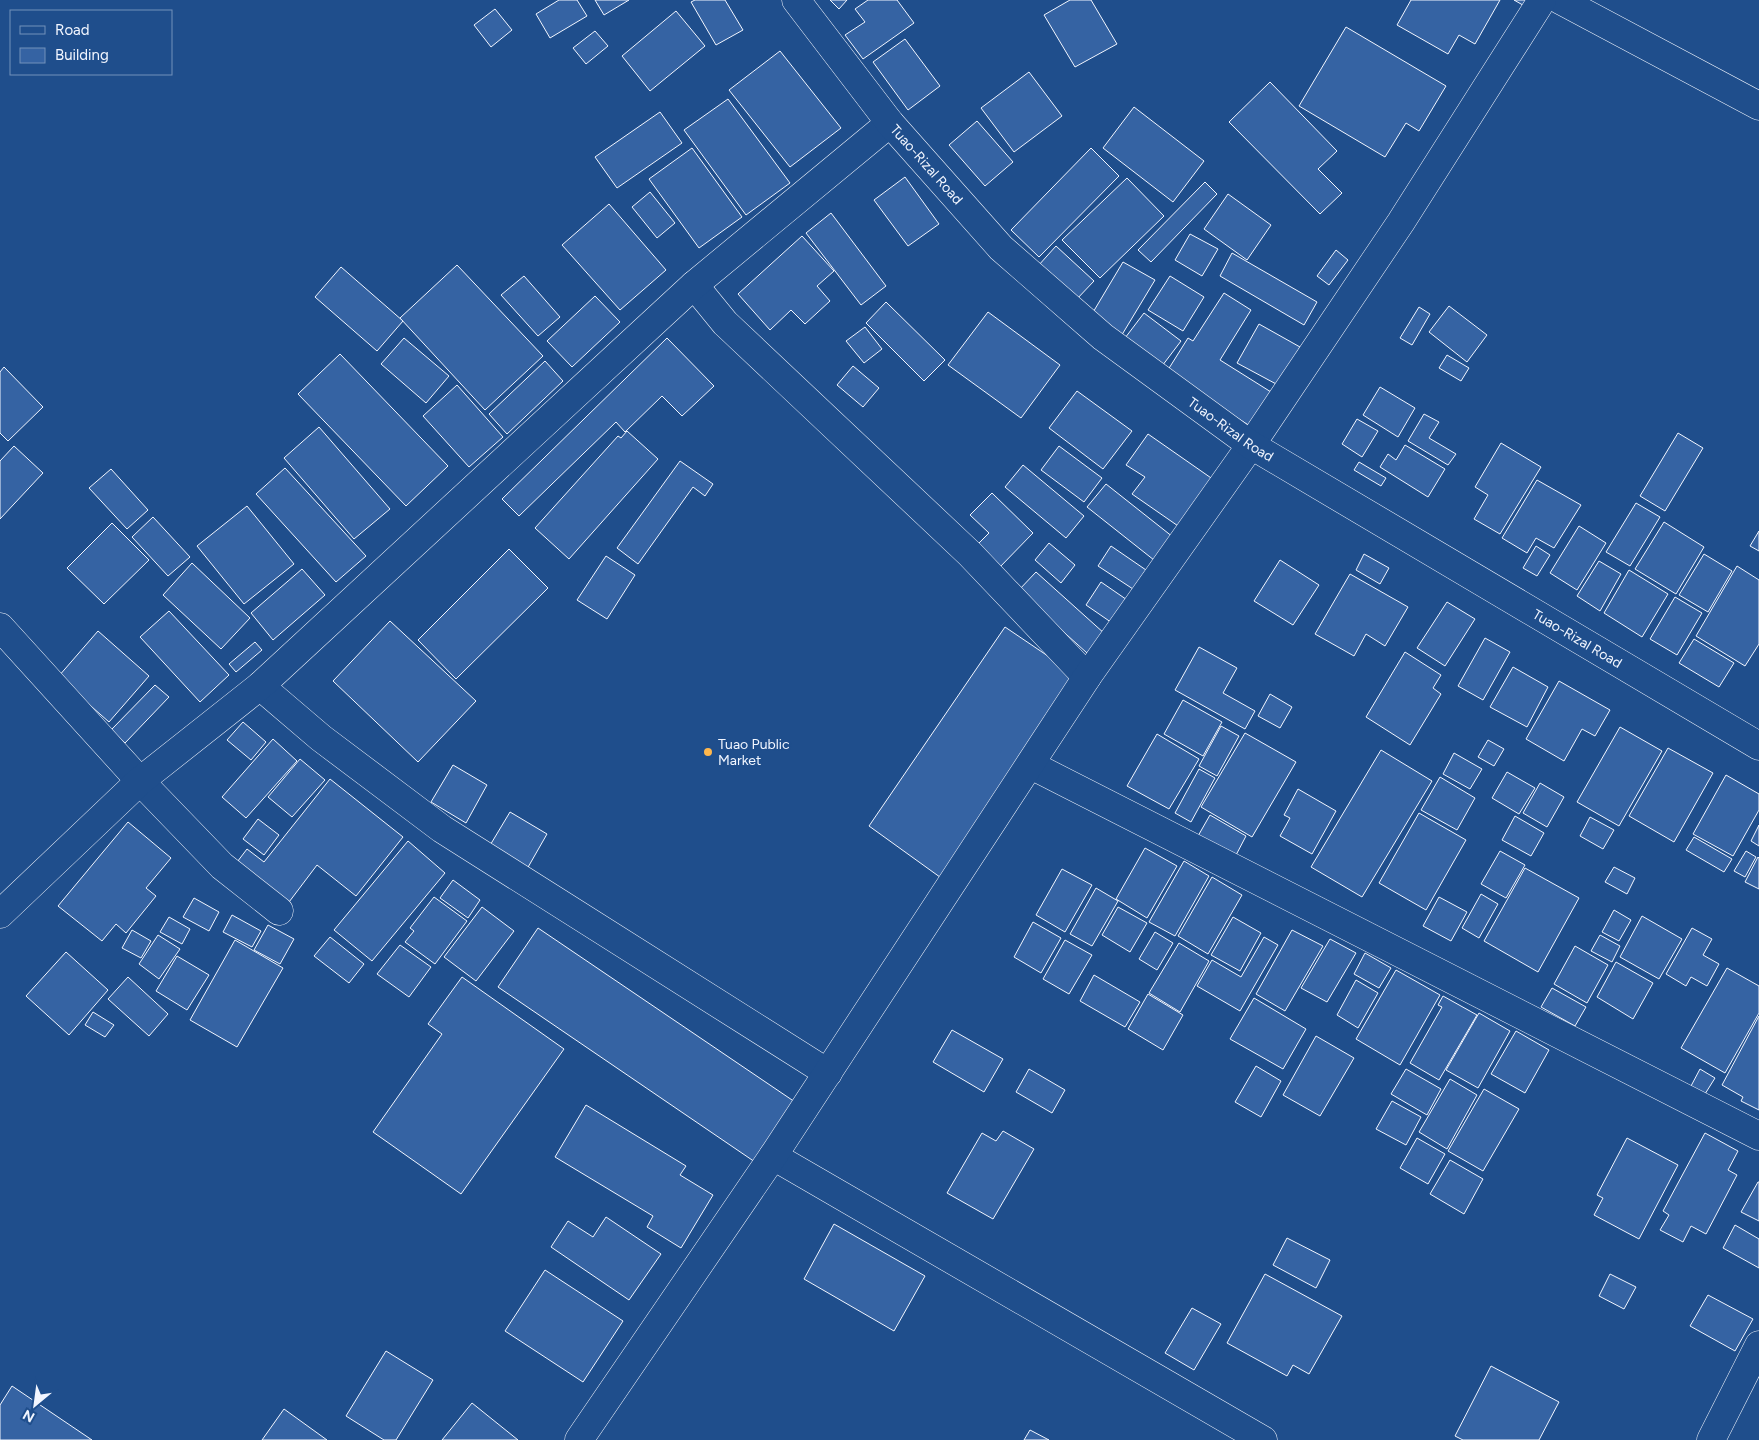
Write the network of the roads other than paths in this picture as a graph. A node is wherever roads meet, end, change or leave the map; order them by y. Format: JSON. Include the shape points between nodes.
{"nodes":[{"id":1,"x":796,"y":0,"type":"edge"},
{"id":2,"x":1542,"y":0,"type":"edge"},
{"id":3,"x":1560,"y":0,"type":"edge"},
{"id":4,"x":1759,"y":106,"type":"edge"},
{"id":5,"x":890,"y":123,"type":"junction"},
{"id":6,"x":694,"y":285,"type":"junction"},
{"id":7,"x":1251,"y":444,"type":"junction"},
{"id":8,"x":0,"y":627,"type":"edge"},
{"id":9,"x":1087,"y":677,"type":"junction"},
{"id":10,"x":260,"y":686,"type":"junction"},
{"id":11,"x":1759,"y":746,"type":"edge"},
{"id":12,"x":1032,"y":765,"type":"junction"},
{"id":13,"x":140,"y":781,"type":"junction"},
{"id":14,"x":278,"y":911,"type":"dead end"},
{"id":15,"x":0,"y":914,"type":"edge"},
{"id":16,"x":828,"y":1073,"type":"junction"},
{"id":17,"x":1759,"y":1136,"type":"edge"},
{"id":18,"x":773,"y":1156,"type":"junction"},
{"id":19,"x":1759,"y":1345,"type":"edge"},
{"id":20,"x":579,"y":1440,"type":"edge"},
{"id":21,"x":1263,"y":1440,"type":"edge"},
{"id":22,"x":1711,"y":1440,"type":"edge"}],
"edges":[{"from":1,"to":5,"type":"street","name":"Tuao-Rizal Road"},
{"from":2,"to":7,"type":"street","via":[[1401,222]]},
{"from":3,"to":4,"type":"street"},
{"from":5,"to":6,"type":"street"},
{"from":5,"to":7,"type":"street","name":"Tuao-Rizal Road","via":[[1001,248],[1103,337]]},
{"from":6,"to":9,"type":"street","via":[[725,323],[970,554]]},
{"from":6,"to":10,"type":"street"},
{"from":7,"to":9,"type":"street"},
{"from":7,"to":11,"type":"street","name":"Tuao-Rizal Road"},
{"from":8,"to":13,"type":"street"},
{"from":9,"to":12,"type":"street"},
{"from":10,"to":13,"type":"street"},
{"from":10,"to":16,"type":"street","via":[[321,738],[442,829]]},
{"from":12,"to":16,"type":"street"},
{"from":12,"to":17,"type":"street"},
{"from":13,"to":14,"type":"street","via":[[222,866]]},
{"from":13,"to":15,"type":"street"},
{"from":16,"to":18,"type":"street"},
{"from":18,"to":20,"type":"street"},
{"from":18,"to":21,"type":"street"},
{"from":19,"to":22,"type":"street"}]}
